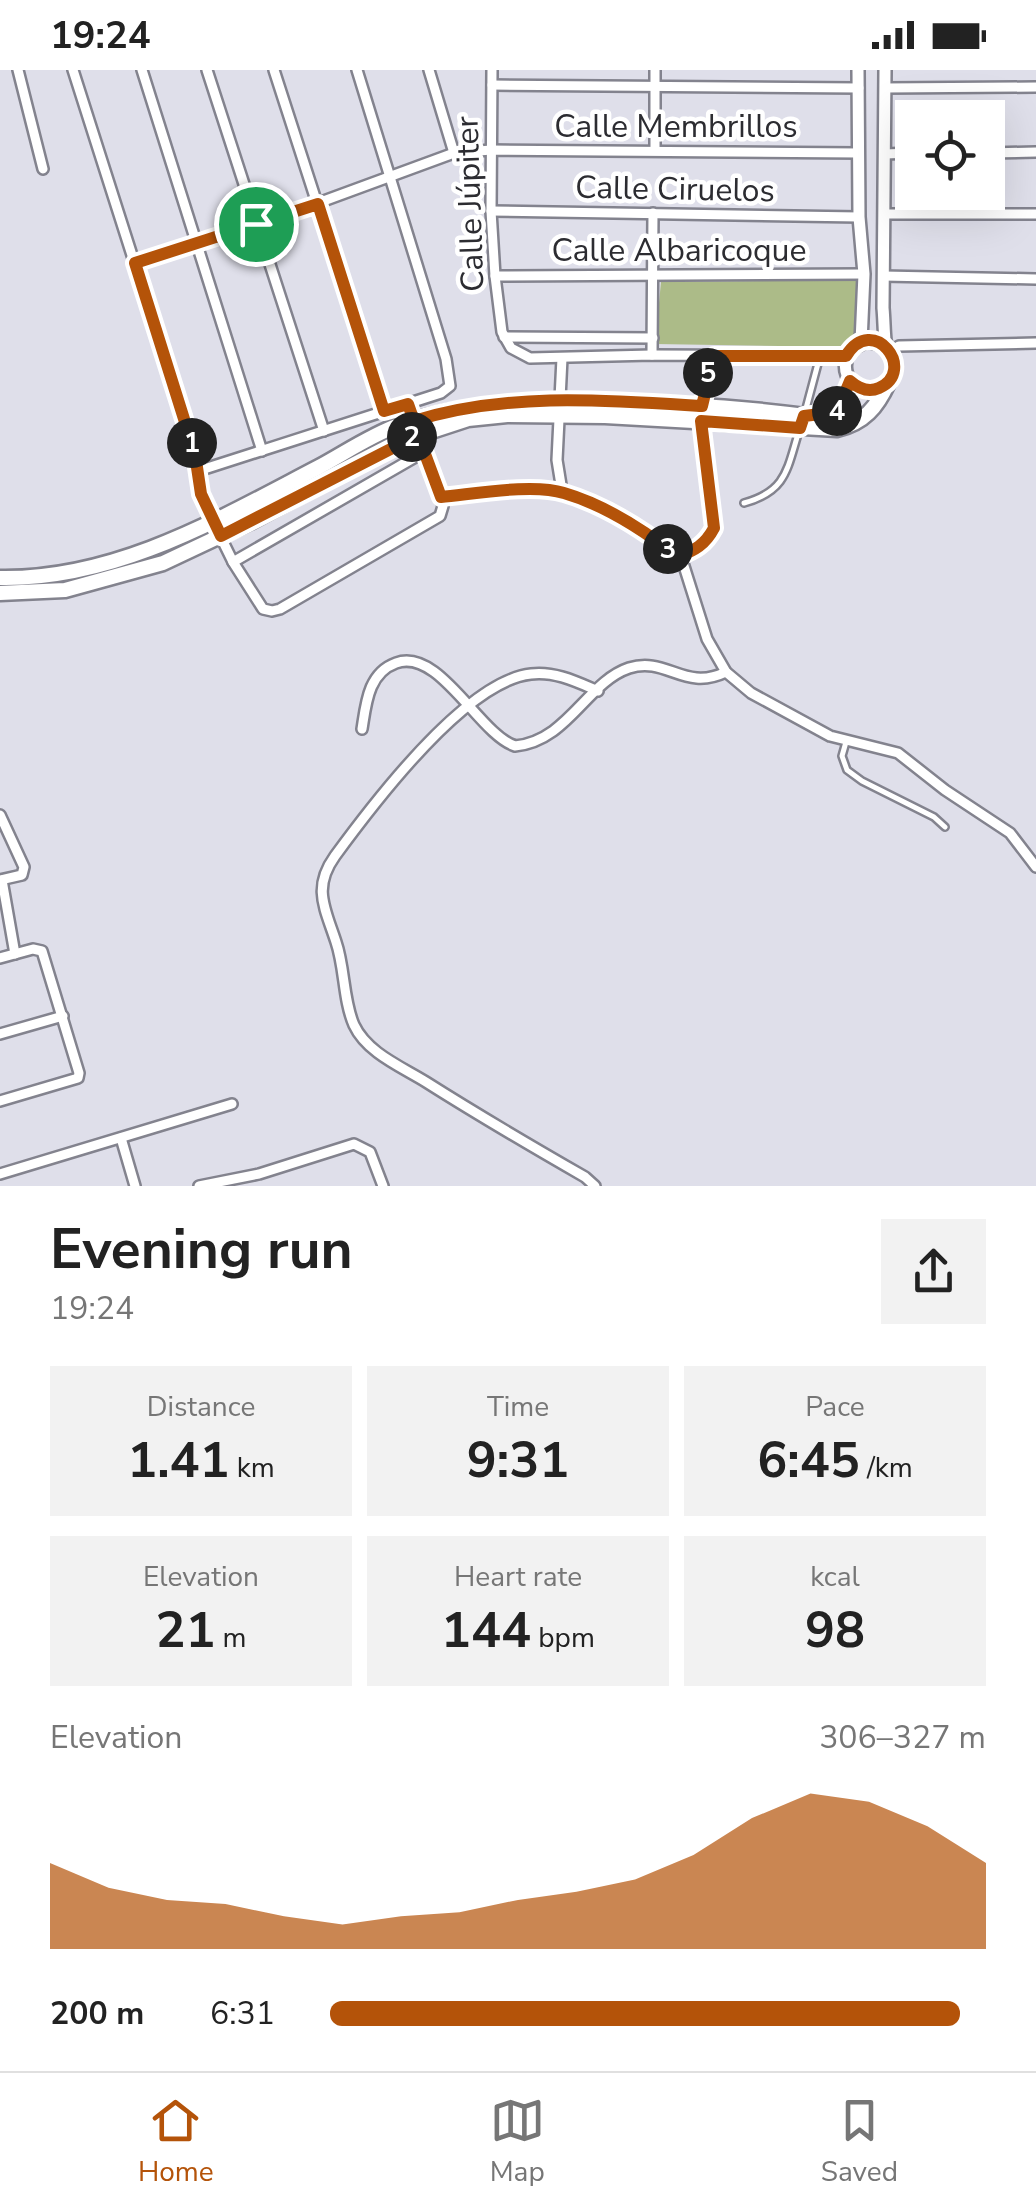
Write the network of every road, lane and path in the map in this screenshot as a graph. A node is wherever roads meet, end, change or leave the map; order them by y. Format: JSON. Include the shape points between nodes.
{"nodes":[{"id":1,"x":18,"y":70,"type":"edge"},
{"id":2,"x":73,"y":70,"type":"edge"},
{"id":3,"x":142,"y":70,"type":"edge"},
{"id":4,"x":207,"y":70,"type":"edge"},
{"id":5,"x":274,"y":70,"type":"edge"},
{"id":6,"x":356,"y":70,"type":"edge"},
{"id":7,"x":429,"y":70,"type":"edge"},
{"id":8,"x":492,"y":70,"type":"edge"},
{"id":9,"x":655,"y":70,"type":"edge"},
{"id":10,"x":858,"y":70,"type":"edge"},
{"id":11,"x":884,"y":70,"type":"edge"},
{"id":12,"x":492,"y":85,"type":"junction"},
{"id":13,"x":656,"y":87,"type":"junction"},
{"id":14,"x":1036,"y":87,"type":"edge"},
{"id":15,"x":859,"y":88,"type":"junction"},
{"id":16,"x":885,"y":88,"type":"junction"},
{"id":17,"x":491,"y":150,"type":"junction"},
{"id":18,"x":655,"y":150,"type":"junction"},
{"id":19,"x":1036,"y":152,"type":"edge"},
{"id":20,"x":454,"y":153,"type":"junction"},
{"id":21,"x":860,"y":153,"type":"junction"},
{"id":22,"x":1005,"y":153,"type":"edge"},
{"id":23,"x":886,"y":154,"type":"junction"},
{"id":24,"x":895,"y":154,"type":"edge"},
{"id":25,"x":43,"y":169,"type":"dead end"},
{"id":26,"x":390,"y":175,"type":"junction"},
{"id":27,"x":318,"y":204,"type":"junction"},
{"id":28,"x":490,"y":211,"type":"junction"},
{"id":29,"x":653,"y":212,"type":"junction"},
{"id":30,"x":885,"y":214,"type":"junction"},
{"id":31,"x":1036,"y":214,"type":"edge"},
{"id":32,"x":858,"y":217,"type":"junction"},
{"id":33,"x":256,"y":224,"type":"junction"},
{"id":34,"x":195,"y":242,"type":"junction"},
{"id":35,"x":135,"y":263,"type":"junction"},
{"id":36,"x":864,"y":274,"type":"junction"},
{"id":37,"x":653,"y":275,"type":"junction"},
{"id":38,"x":494,"y":276,"type":"junction"},
{"id":39,"x":883,"y":276,"type":"junction"},
{"id":40,"x":1036,"y":279,"type":"edge"},
{"id":41,"x":504,"y":336,"type":"junction"},
{"id":42,"x":653,"y":338,"type":"junction"},
{"id":43,"x":861,"y":342,"type":"junction"},
{"id":44,"x":1036,"y":343,"type":"edge"},
{"id":45,"x":888,"y":349,"type":"junction"},
{"id":46,"x":652,"y":355,"type":"junction"},
{"id":47,"x":714,"y":356,"type":"junction"},
{"id":48,"x":820,"y":356,"type":"junction"},
{"id":49,"x":846,"y":356,"type":"junction"},
{"id":50,"x":562,"y":358,"type":"junction"},
{"id":51,"x":850,"y":381,"type":"junction"},
{"id":52,"x":888,"y":383,"type":"junction"},
{"id":53,"x":408,"y":404,"type":"junction"},
{"id":54,"x":561,"y":408,"type":"junction"},
{"id":55,"x":384,"y":411,"type":"junction"},
{"id":56,"x":702,"y":413,"type":"junction"},
{"id":57,"x":802,"y":422,"type":"junction"},
{"id":58,"x":416,"y":428,"type":"junction"},
{"id":59,"x":324,"y":430,"type":"junction"},
{"id":60,"x":262,"y":451,"type":"junction"},
{"id":61,"x":424,"y":452,"type":"junction"},
{"id":62,"x":198,"y":471,"type":"junction"},
{"id":63,"x":562,"y":492,"type":"junction"},
{"id":64,"x":441,"y":497,"type":"junction"},
{"id":65,"x":744,"y":503,"type":"dead end"},
{"id":66,"x":214,"y":522,"type":"junction"},
{"id":67,"x":221,"y":536,"type":"junction"},
{"id":68,"x":678,"y":557,"type":"junction"},
{"id":69,"x":233,"y":562,"type":"junction"},
{"id":70,"x":0,"y":578,"type":"edge"},
{"id":71,"x":0,"y":593,"type":"edge"},
{"id":72,"x":726,"y":672,"type":"junction"},
{"id":73,"x":598,"y":691,"type":"junction"},
{"id":74,"x":470,"y":706,"type":"junction"},
{"id":75,"x":362,"y":730,"type":"dead end"},
{"id":76,"x":846,"y":742,"type":"junction"},
{"id":77,"x":0,"y":815,"type":"edge"},
{"id":78,"x":945,"y":827,"type":"dead end"},
{"id":79,"x":1036,"y":867,"type":"edge"},
{"id":80,"x":4,"y":878,"type":"edge"},
{"id":81,"x":15,"y":954,"type":"junction"},
{"id":82,"x":0,"y":958,"type":"edge"},
{"id":83,"x":62,"y":1016,"type":"junction"},
{"id":84,"x":0,"y":1034,"type":"edge"},
{"id":85,"x":0,"y":1101,"type":"edge"},
{"id":86,"x":232,"y":1104,"type":"dead end"},
{"id":87,"x":121,"y":1138,"type":"junction"},
{"id":88,"x":0,"y":1174,"type":"edge"},
{"id":89,"x":589,"y":1183,"type":"edge"},
{"id":90,"x":135,"y":1186,"type":"edge"},
{"id":91,"x":199,"y":1186,"type":"edge"},
{"id":92,"x":383,"y":1186,"type":"edge"}],
"edges":[{"from":1,"to":25,"type":"street"},
{"from":2,"to":35,"type":"street"},
{"from":3,"to":34,"type":"street"},
{"from":4,"to":33,"type":"street"},
{"from":5,"to":27,"type":"street"},
{"from":6,"to":26,"type":"street"},
{"from":7,"to":20,"type":"street"},
{"from":8,"to":12,"type":"street","name":"Calle Júpiter"},
{"from":9,"to":13,"type":"street"},
{"from":10,"to":15,"type":"street"},
{"from":11,"to":16,"type":"street"},
{"from":12,"to":13,"type":"street"},
{"from":12,"to":17,"type":"street","name":"Calle Júpiter"},
{"from":13,"to":15,"type":"street"},
{"from":13,"to":18,"type":"street"},
{"from":14,"to":16,"type":"street"},
{"from":15,"to":21,"type":"street"},
{"from":16,"to":23,"type":"street"},
{"from":17,"to":18,"type":"street","name":"Calle Membrillos"},
{"from":17,"to":20,"type":"street","name":"Calle Membrillos"},
{"from":17,"to":28,"type":"street","name":"Calle Júpiter"},
{"from":18,"to":21,"type":"street","name":"Calle Membrillos"},
{"from":19,"to":22,"type":"street"},
{"from":20,"to":26,"type":"street","name":"Calle Membrillos"},
{"from":21,"to":32,"type":"street"},
{"from":23,"to":24,"type":"street"},
{"from":23,"to":30,"type":"street"},
{"from":26,"to":27,"type":"street","name":"Calle Membrillos"},
{"from":26,"to":53,"type":"street","via":[[450,379],[441,393]]},
{"from":27,"to":33,"type":"street","name":"Calle Membrillos"},
{"from":27,"to":55,"type":"street"},
{"from":28,"to":29,"type":"street","name":"Calle Ciruelos"},
{"from":28,"to":38,"type":"street","name":"Calle Júpiter"},
{"from":29,"to":32,"type":"street","name":"Calle Ciruelos"},
{"from":29,"to":37,"type":"street"},
{"from":30,"to":31,"type":"street"},
{"from":30,"to":39,"type":"street"},
{"from":32,"to":36,"type":"street"},
{"from":33,"to":34,"type":"street","name":"Calle Membrillos"},
{"from":33,"to":59,"type":"street"},
{"from":34,"to":35,"type":"street","name":"Calle Membrillos"},
{"from":34,"to":60,"type":"street"},
{"from":35,"to":62,"type":"street"},
{"from":36,"to":37,"type":"street","name":"Calle Albaricoque"},
{"from":36,"to":43,"type":"street"},
{"from":37,"to":38,"type":"street","name":"Calle Albaricoque"},
{"from":37,"to":42,"type":"street"},
{"from":38,"to":41,"type":"street","name":"Calle Júpiter"},
{"from":39,"to":40,"type":"street"},
{"from":39,"to":45,"type":"street"},
{"from":41,"to":42,"type":"street"},
{"from":41,"to":50,"type":"street","via":[[530,358]]},
{"from":42,"to":46,"type":"street"},
{"from":43,"to":45,"type":"street"},
{"from":43,"to":49,"type":"street"},
{"from":44,"to":45,"type":"street"},
{"from":45,"to":52,"type":"street","via":[[894,368]]},
{"from":46,"to":47,"type":"street"},
{"from":46,"to":50,"type":"street"},
{"from":47,"to":48,"type":"street"},
{"from":47,"to":56,"type":"lane"},
{"from":48,"to":49,"type":"street"},
{"from":48,"to":57,"type":"lane"},
{"from":49,"to":51,"type":"street"},
{"from":50,"to":54,"type":"street"},
{"from":51,"to":52,"type":"street","via":[[864,390]]},
{"from":51,"to":57,"type":"main road","via":[[837,412]]},
{"from":52,"to":57,"type":"main road","via":[[880,401],[851,426]]},
{"from":53,"to":55,"type":"street"},
{"from":53,"to":58,"type":"street"},
{"from":54,"to":56,"type":"main road"},
{"from":54,"to":58,"type":"main road"},
{"from":54,"to":63,"type":"street"},
{"from":55,"to":59,"type":"street"},
{"from":56,"to":57,"type":"main road"},
{"from":56,"to":68,"type":"lane","via":[[714,528],[698,549]]},
{"from":57,"to":65,"type":"lane","via":[[778,487]]},
{"from":58,"to":61,"type":"street"},
{"from":58,"to":66,"type":"main road","via":[[383,432]]},
{"from":58,"to":67,"type":"main road"},
{"from":59,"to":60,"type":"street"},
{"from":60,"to":62,"type":"street"},
{"from":61,"to":64,"type":"street"},
{"from":61,"to":69,"type":"street"},
{"from":62,"to":66,"type":"street"},
{"from":63,"to":64,"type":"street"},
{"from":63,"to":68,"type":"street","via":[[641,530]]},
{"from":64,"to":69,"type":"street","via":[[443,512],[436,520],[280,609],[259,605]]},
{"from":66,"to":67,"type":"street"},
{"from":66,"to":70,"type":"main road","via":[[101,565]]},
{"from":67,"to":69,"type":"street"},
{"from":67,"to":71,"type":"main road","via":[[127,575],[65,590]]},
{"from":68,"to":72,"type":"street"},
{"from":72,"to":73,"type":"street","via":[[699,680],[656,667],[630,668]]},
{"from":72,"to":76,"type":"street","via":[[800,722]]},
{"from":73,"to":74,"type":"street","via":[[530,674]]},
{"from":73,"to":74,"type":"street","via":[[543,737],[521,745],[498,737]]},
{"from":74,"to":75,"type":"street","via":[[432,670],[406,661],[372,684]]},
{"from":74,"to":89,"type":"street","via":[[409,762],[356,826],[324,870],[322,898],[363,1038]]},
{"from":76,"to":78,"type":"lane","via":[[842,756],[852,774]]},
{"from":76,"to":79,"type":"street","via":[[898,753],[1010,833]]},
{"from":77,"to":80,"type":"street","via":[[24,864],[22,874]]},
{"from":80,"to":81,"type":"street"},
{"from":81,"to":82,"type":"street"},
{"from":81,"to":83,"type":"street","via":[[42,951]]},
{"from":83,"to":84,"type":"street"},
{"from":83,"to":85,"type":"street","via":[[78,1078]]},
{"from":86,"to":87,"type":"street"},
{"from":87,"to":88,"type":"street"},
{"from":87,"to":90,"type":"street"},
{"from":91,"to":92,"type":"street","via":[[354,1144],[367,1148]]}]}
